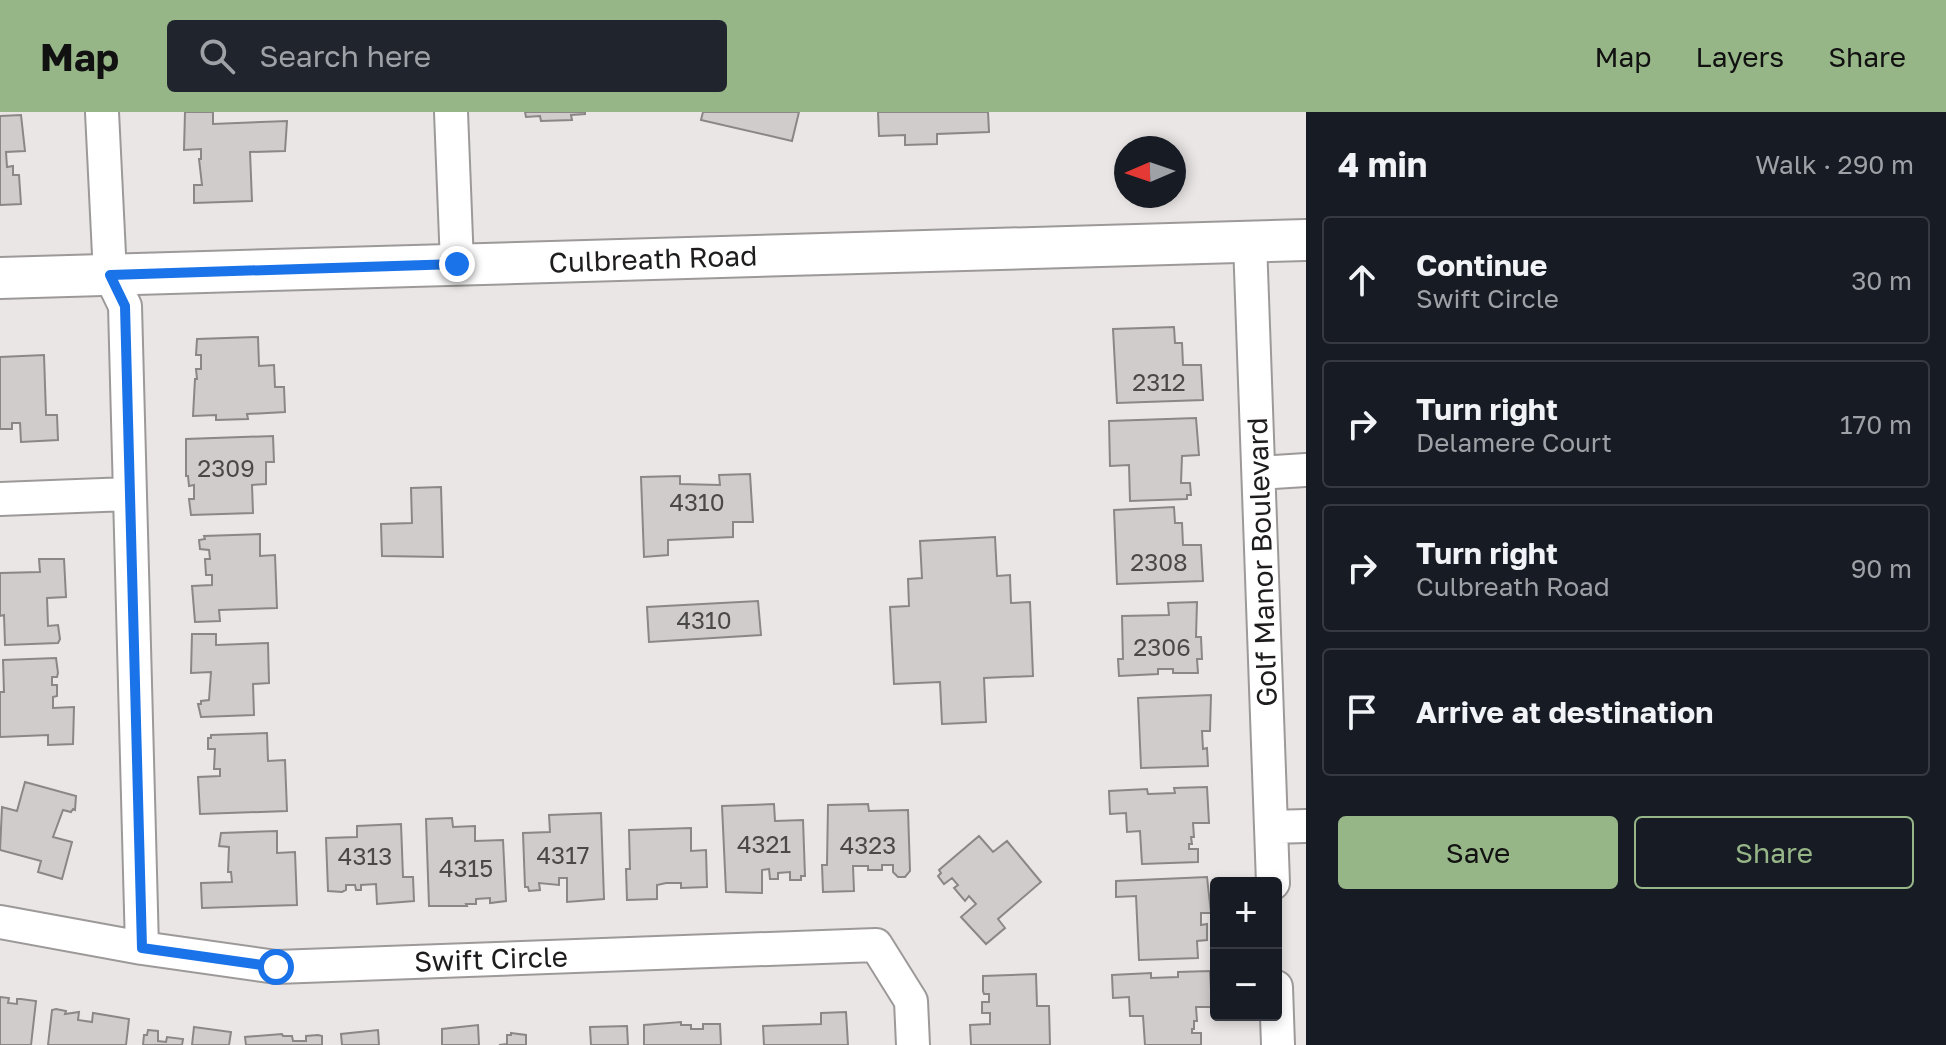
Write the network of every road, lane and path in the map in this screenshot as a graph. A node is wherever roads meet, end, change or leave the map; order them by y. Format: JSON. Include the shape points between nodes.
{"nodes":[{"id":1,"x":102,"y":112,"type":"edge"},
{"id":2,"x":451,"y":112,"type":"edge"},
{"id":3,"x":1306,"y":240,"type":"edge"},
{"id":4,"x":1250,"y":242,"type":"junction"},
{"id":5,"x":457,"y":264,"type":"junction"},
{"id":6,"x":110,"y":275,"type":"junction"},
{"id":7,"x":0,"y":278,"type":"edge"},
{"id":8,"x":1306,"y":470,"type":"edge"},
{"id":9,"x":1259,"y":473,"type":"junction"},
{"id":10,"x":128,"y":494,"type":"junction"},
{"id":11,"x":0,"y":499,"type":"edge"},
{"id":12,"x":1306,"y":826,"type":"edge"},
{"id":13,"x":1272,"y":827,"type":"junction"},
{"id":14,"x":1273,"y":877,"type":"edge"},
{"id":15,"x":0,"y":922,"type":"edge"},
{"id":16,"x":142,"y":948,"type":"junction"},
{"id":17,"x":1277,"y":1021,"type":"edge"},
{"id":18,"x":913,"y":1045,"type":"edge"},
{"id":19,"x":1278,"y":1045,"type":"edge"}],
"edges":[{"from":1,"to":6,"type":"street"},
{"from":2,"to":5,"type":"street"},
{"from":3,"to":4,"type":"street","name":"Culbreath Road"},
{"from":4,"to":5,"type":"street","name":"Culbreath Road"},
{"from":4,"to":9,"type":"street","name":"Golf Manor Boulevard"},
{"from":5,"to":6,"type":"street","name":"Culbreath Road"},
{"from":6,"to":7,"type":"street","name":"Culbreath Road"},
{"from":6,"to":10,"type":"street","via":[[125,306]]},
{"from":8,"to":9,"type":"street"},
{"from":9,"to":13,"type":"street","name":"Golf Manor Boulevard"},
{"from":10,"to":11,"type":"street"},
{"from":10,"to":16,"type":"street"},
{"from":12,"to":13,"type":"street"},
{"from":13,"to":14,"type":"street","name":"Golf Manor Boulevard"},
{"from":15,"to":16,"type":"street","name":"Swift Circle"},
{"from":16,"to":18,"type":"street","name":"Swift Circle","via":[[276,967],[876,945],[911,1001]]},
{"from":17,"to":19,"type":"street"}]}
